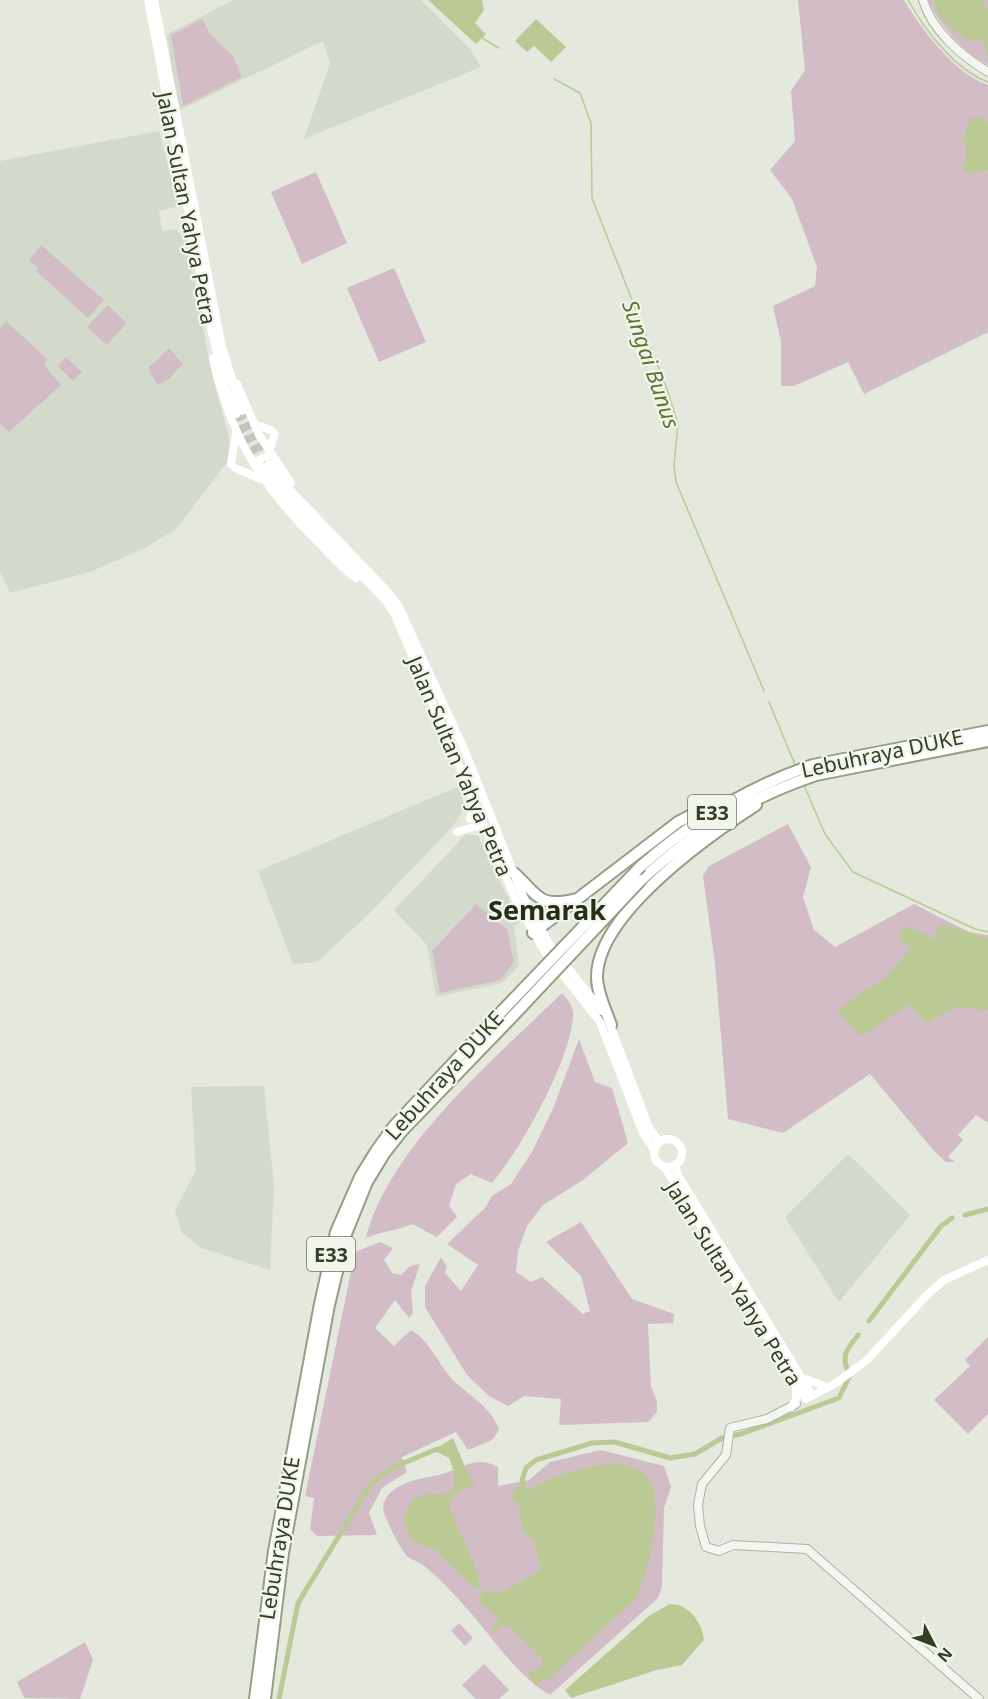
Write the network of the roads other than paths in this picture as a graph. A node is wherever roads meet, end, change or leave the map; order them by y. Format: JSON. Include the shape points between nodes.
{"nodes":[{"id":1,"x":147,"y":0,"type":"edge"},
{"id":2,"x":154,"y":0,"type":"edge"},
{"id":3,"x":923,"y":0,"type":"edge"},
{"id":4,"x":988,"y":72,"type":"edge"},
{"id":5,"x":209,"y":302,"type":"junction"},
{"id":6,"x":240,"y":415,"type":"junction"},
{"id":7,"x":254,"y":424,"type":"junction"},
{"id":8,"x":236,"y":433,"type":"junction"},
{"id":9,"x":266,"y":461,"type":"junction"},
{"id":10,"x":263,"y":481,"type":"junction"},
{"id":11,"x":369,"y":585,"type":"junction"},
{"id":12,"x":988,"y":731,"type":"edge"},
{"id":13,"x":988,"y":741,"type":"edge"},
{"id":14,"x":815,"y":770,"type":"junction"},
{"id":15,"x":795,"y":777,"type":"junction"},
{"id":16,"x":478,"y":782,"type":"junction"},
{"id":17,"x":761,"y":785,"type":"junction"},
{"id":18,"x":783,"y":788,"type":"junction"},
{"id":19,"x":474,"y":801,"type":"junction"},
{"id":20,"x":479,"y":810,"type":"junction"},
{"id":21,"x":492,"y":815,"type":"junction"},
{"id":22,"x":470,"y":819,"type":"dead end"},
{"id":23,"x":457,"y":832,"type":"dead end"},
{"id":24,"x":490,"y":835,"type":"junction"},
{"id":25,"x":514,"y":873,"type":"junction"},
{"id":26,"x":585,"y":895,"type":"junction"},
{"id":27,"x":536,"y":930,"type":"junction"},
{"id":28,"x":507,"y":1013,"type":"junction"},
{"id":29,"x":611,"y":1025,"type":"junction"},
{"id":30,"x":660,"y":1142,"type":"junction"},
{"id":31,"x":655,"y":1151,"type":"junction"},
{"id":32,"x":675,"y":1165,"type":"junction"},
{"id":33,"x":664,"y":1166,"type":"junction"},
{"id":34,"x":988,"y":1258,"type":"edge"},
{"id":35,"x":848,"y":1372,"type":"junction"},
{"id":36,"x":799,"y":1381,"type":"junction"},
{"id":37,"x":822,"y":1385,"type":"junction"},
{"id":38,"x":807,"y":1396,"type":"junction"},
{"id":39,"x":791,"y":1407,"type":"junction"},
{"id":40,"x":279,"y":1552,"type":"junction"},
{"id":41,"x":255,"y":1699,"type":"edge"},
{"id":42,"x":265,"y":1699,"type":"edge"},
{"id":43,"x":979,"y":1699,"type":"edge"}],
"edges":[{"from":1,"to":5,"type":"main road","name":"Jalan Sultan Yahya Petra"},
{"from":2,"to":5,"type":"main road","name":"Jalan Sultan Yahya Petra"},
{"from":3,"to":4,"type":"street","via":[[946,37]]},
{"from":5,"to":6,"type":"main road","name":"Jalan Sultan Yahya Petra","via":[[227,392]]},
{"from":5,"to":6,"type":"main road","via":[[220,316]]},
{"from":6,"to":7,"type":"main road"},
{"from":6,"to":8,"type":"main road"},
{"from":7,"to":9,"type":"main road"},
{"from":7,"to":9,"type":"main road","via":[[273,432]]},
{"from":8,"to":9,"type":"main road"},
{"from":8,"to":10,"type":"main road","via":[[233,466]]},
{"from":9,"to":10,"type":"main road"},
{"from":9,"to":11,"type":"main road","name":"Jalan Sultan Yahya Petra","via":[[289,501]]},
{"from":9,"to":16,"type":"main road","name":"Jalan Sultan Yahya Petra","via":[[387,591],[405,620]]},
{"from":10,"to":11,"type":"main road","via":[[342,566]]},
{"from":11,"to":19,"type":"main road","name":"Jalan Sultan Yahya Petra","via":[[398,619]]},
{"from":12,"to":14,"type":"highway","name":"Lebuhraya DUKE","number":"E33"},
{"from":13,"to":14,"type":"highway","name":"Lebuhraya DUKE","number":"E33"},
{"from":14,"to":15,"type":"highway","name":"Lebuhraya DUKE","number":"E33"},
{"from":15,"to":17,"type":"highway","name":"Lebuhraya DUKE","number":"E33"},
{"from":15,"to":18,"type":"highway","name":"Lebuhraya DUKE","number":"E33"},
{"from":16,"to":20,"type":"main road"},
{"from":16,"to":21,"type":"main road","name":"Jalan Sultan Yahya Petra"},
{"from":17,"to":26,"type":"highway","via":[[734,793],[678,822]]},
{"from":17,"to":28,"type":"highway","name":"Lebuhraya DUKE","number":"E33","bridge":true,"via":[[690,826],[641,866]]},
{"from":18,"to":28,"type":"highway","name":"Lebuhraya DUKE","number":"E33","bridge":true,"via":[[750,801],[704,828],[641,880]]},
{"from":18,"to":29,"type":"highway","via":[[736,817],[670,868],[649,887],[614,931],[597,976]]},
{"from":19,"to":20,"type":"main road","name":"Jalan Sultan Yahya Petra"},
{"from":19,"to":22,"type":"main road"},
{"from":20,"to":21,"type":"main road"},
{"from":20,"to":24,"type":"main road","name":"Jalan Sultan Yahya Petra"},
{"from":21,"to":25,"type":"main road","name":"Jalan Sultan Yahya Petra"},
{"from":23,"to":24,"type":"main road","via":[[477,826]]},
{"from":24,"to":27,"type":"main road","name":"Jalan Sultan Yahya Petra"},
{"from":25,"to":26,"type":"highway","via":[[544,900],[560,902]]},
{"from":25,"to":27,"type":"main road","name":"Jalan Sultan Yahya Petra"},
{"from":26,"to":27,"type":"highway"},
{"from":27,"to":29,"type":"main road","name":"Jalan Sultan Yahya Petra","via":[[591,994]]},
{"from":27,"to":31,"type":"main road","name":"Jalan Sultan Yahya Petra","via":[[600,1022],[643,1133]]},
{"from":28,"to":40,"type":"highway","name":"Lebuhraya DUKE","number":"E33","via":[[402,1131],[367,1182],[346,1234],[329,1305]]},
{"from":29,"to":30,"type":"main road","name":"Jalan Sultan Yahya Petra","via":[[649,1128]]},
{"from":30,"to":31,"type":"main road"},
{"from":30,"to":32,"type":"main road","name":"Jalan Sultan Yahya Petra","via":[[672,1140],[680,1146],[681,1157]]},
{"from":31,"to":33,"type":"main road","name":"Jalan Sultan Yahya Petra","via":[[658,1162]]},
{"from":32,"to":33,"type":"main road","name":"Jalan Sultan Yahya Petra"},
{"from":32,"to":36,"type":"main road","name":"Jalan Sultan Yahya Petra"},
{"from":33,"to":36,"type":"main road","name":"Jalan Sultan Yahya Petra"},
{"from":34,"to":35,"type":"main road","via":[[929,1292],[876,1350]]},
{"from":35,"to":37,"type":"main road"},
{"from":35,"to":38,"type":"main road"},
{"from":36,"to":37,"type":"main road"},
{"from":36,"to":38,"type":"main road","name":"Jalan Sultan Yahya Petra"},
{"from":36,"to":39,"type":"main road"},
{"from":37,"to":38,"type":"main road"},
{"from":38,"to":39,"type":"street"},
{"from":39,"to":43,"type":"street","via":[[768,1419],[731,1427],[726,1455],[702,1484],[698,1505],[706,1546],[719,1551],[733,1545],[807,1549]]},
{"from":40,"to":41,"type":"highway","name":"Lebuhraya DUKE","number":"E33"},
{"from":40,"to":42,"type":"highway","name":"Lebuhraya DUKE","number":"E33"}]}
